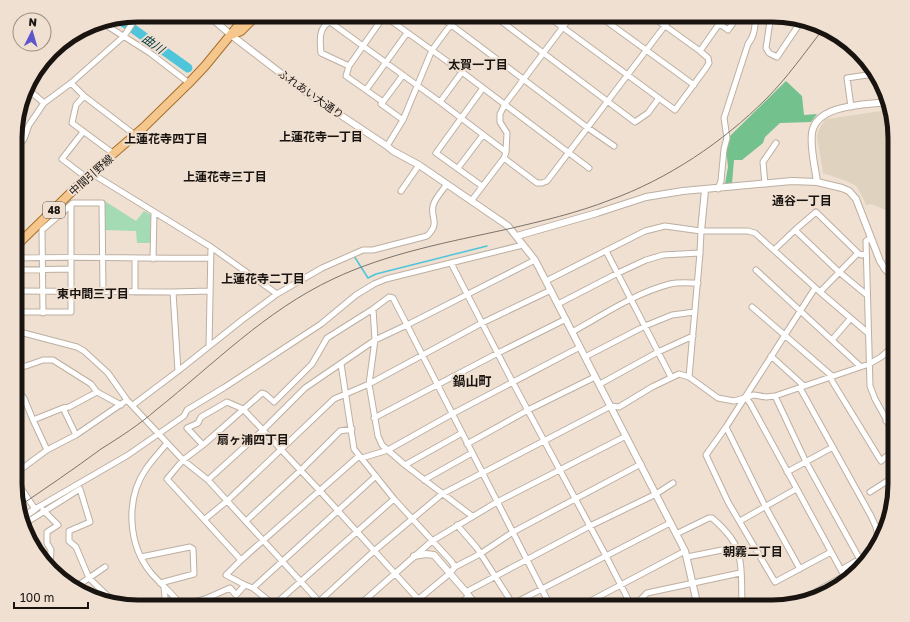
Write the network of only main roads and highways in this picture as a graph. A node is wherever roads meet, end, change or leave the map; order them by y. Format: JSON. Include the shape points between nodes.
{"nodes":[{"id":1,"x":243,"y":22,"type":"edge"},
{"id":2,"x":250,"y":22,"type":"edge"},
{"id":3,"x":231,"y":35,"type":"junction"},
{"id":4,"x":22,"y":240,"type":"edge"}],
"edges":[{"from":1,"to":3,"type":"main road","name":"中間引野線","number":"48"},
{"from":2,"to":3,"type":"main road","name":"中間引野線","number":"48","via":[[241,31]]},
{"from":3,"to":4,"type":"main road","name":"中間引野線","number":"48","via":[[190,82]]}]}
